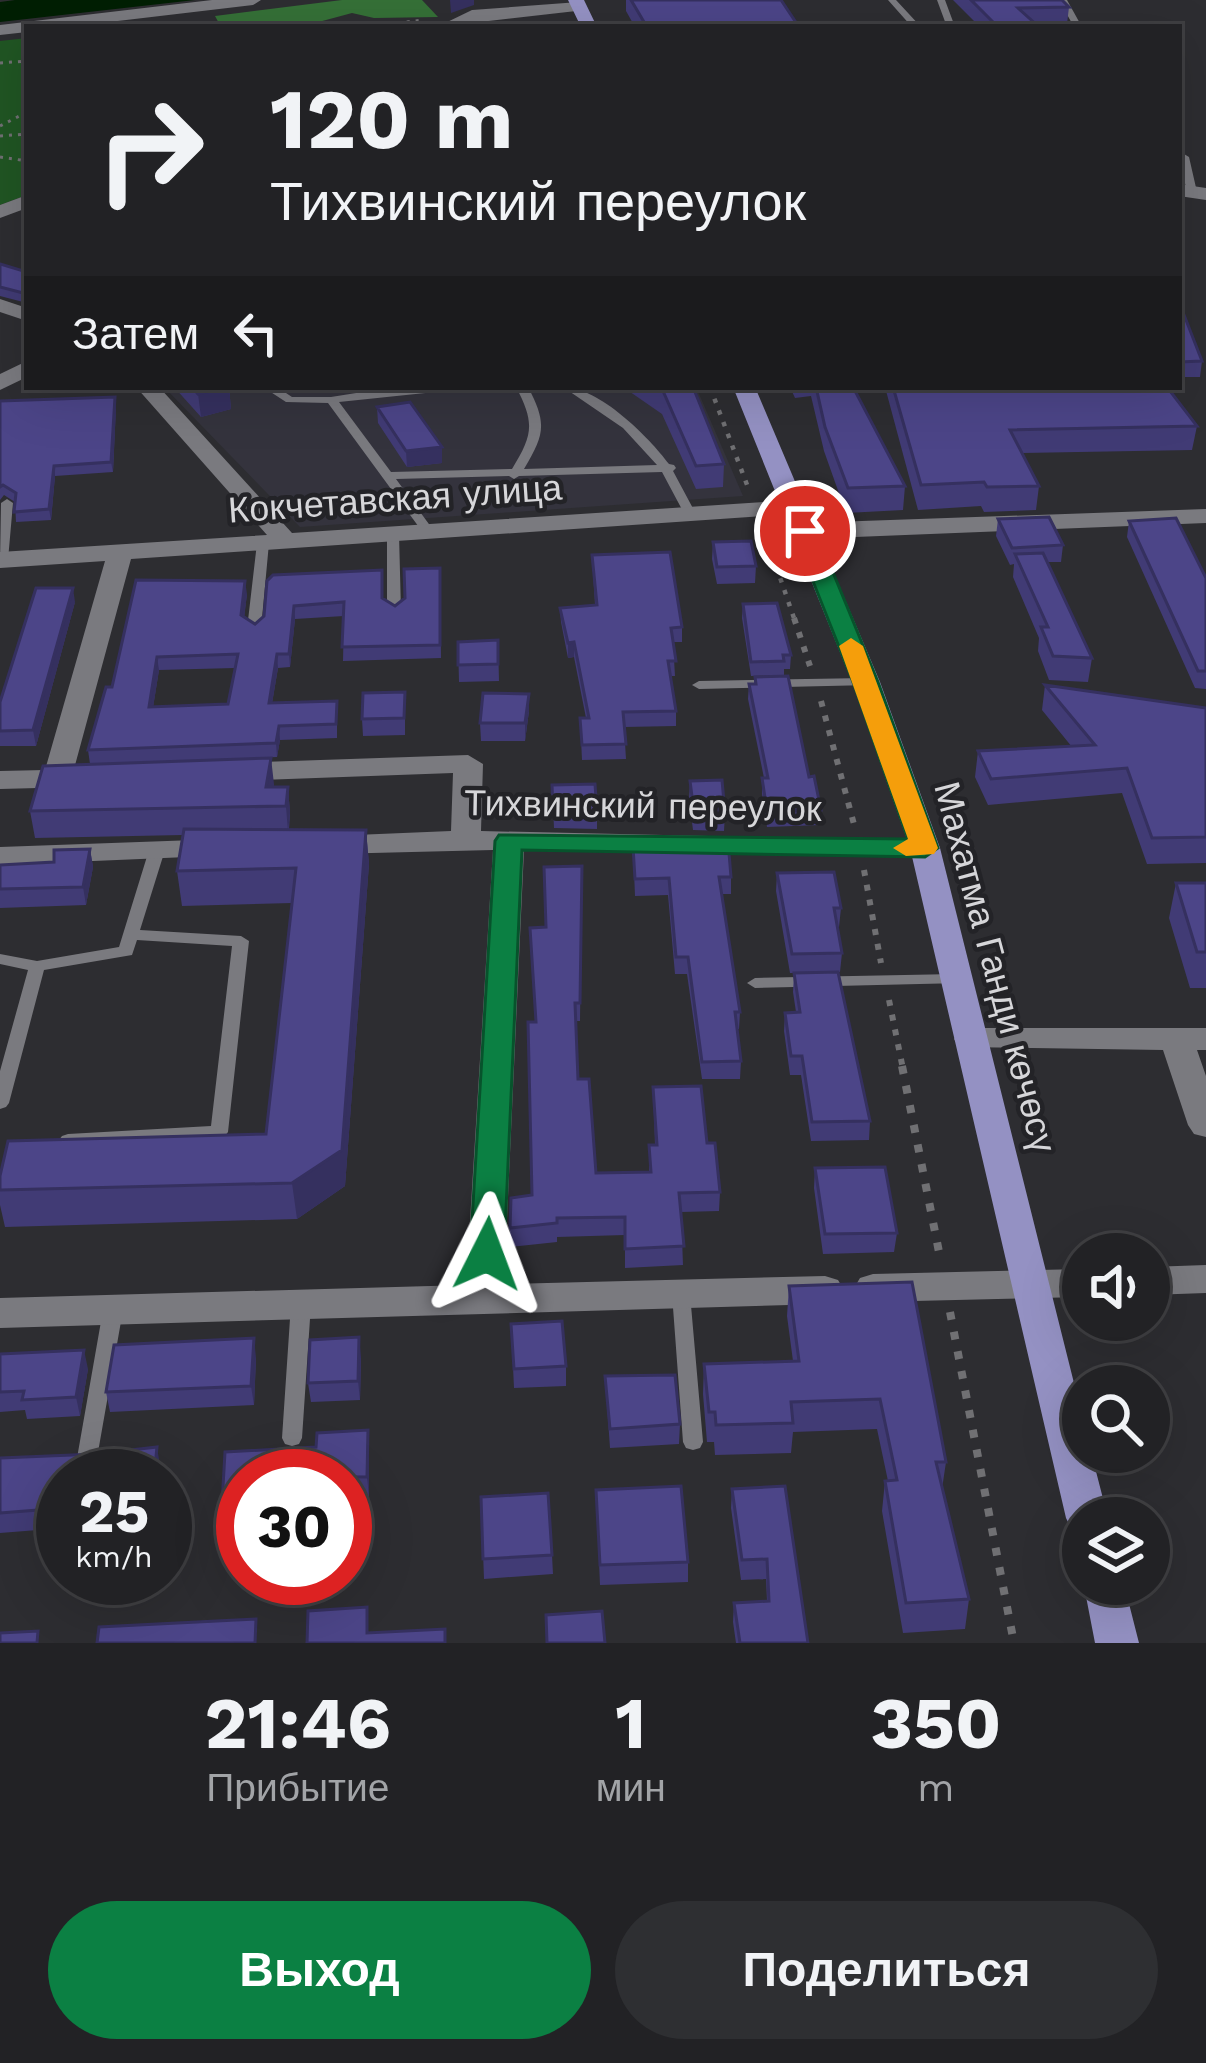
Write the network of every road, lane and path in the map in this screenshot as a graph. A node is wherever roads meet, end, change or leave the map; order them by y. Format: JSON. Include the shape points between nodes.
{"nodes":[{"id":1,"x":253,"y":0,"type":"edge"},
{"id":2,"x":892,"y":0,"type":"edge"},
{"id":3,"x":578,"y":4,"type":"edge"},
{"id":4,"x":427,"y":20,"type":"dead end"},
{"id":5,"x":51,"y":24,"type":"edge"},
{"id":6,"x":390,"y":24,"type":"edge"},
{"id":7,"x":451,"y":24,"type":"edge"},
{"id":8,"x":914,"y":24,"type":"edge"},
{"id":9,"x":1184,"y":157,"type":"dead end"},
{"id":10,"x":1192,"y":192,"type":"edge"},
{"id":11,"x":148,"y":390,"type":"edge"},
{"id":12,"x":273,"y":390,"type":"edge"},
{"id":13,"x":394,"y":390,"type":"edge"},
{"id":14,"x":524,"y":390,"type":"edge"},
{"id":15,"x":573,"y":390,"type":"edge"},
{"id":16,"x":711,"y":390,"type":"edge"},
{"id":17,"x":745,"y":390,"type":"edge"},
{"id":18,"x":332,"y":400,"type":"junction"},
{"id":19,"x":670,"y":468,"type":"junction"},
{"id":20,"x":387,"y":476,"type":"junction"},
{"id":21,"x":514,"y":476,"type":"junction"},
{"id":22,"x":7,"y":503,"type":"edge"},
{"id":23,"x":757,"y":509,"type":"junction"},
{"id":24,"x":690,"y":514,"type":"junction"},
{"id":25,"x":1206,"y":516,"type":"edge"},
{"id":26,"x":799,"y":519,"type":"junction"},
{"id":27,"x":428,"y":532,"type":"junction"},
{"id":28,"x":393,"y":534,"type":"junction"},
{"id":29,"x":274,"y":542,"type":"junction"},
{"id":30,"x":120,"y":552,"type":"junction"},
{"id":31,"x":1,"y":560,"type":"edge"},
{"id":32,"x":394,"y":610,"type":"edge"},
{"id":33,"x":254,"y":629,"type":"edge"},
{"id":34,"x":866,"y":682,"type":"junction"},
{"id":35,"x":816,"y":683,"type":"junction"},
{"id":36,"x":699,"y":685,"type":"dead end"},
{"id":37,"x":194,"y":774,"type":"edge"},
{"id":38,"x":103,"y":777,"type":"edge"},
{"id":39,"x":57,"y":778,"type":"junction"},
{"id":40,"x":0,"y":780,"type":"edge"},
{"id":41,"x":466,"y":840,"type":"junction"},
{"id":42,"x":508,"y":841,"type":"junction"},
{"id":43,"x":300,"y":846,"type":"edge"},
{"id":44,"x":252,"y":847,"type":"edge"},
{"id":45,"x":860,"y":847,"type":"junction"},
{"id":46,"x":925,"y":848,"type":"junction"},
{"id":47,"x":158,"y":850,"type":"junction"},
{"id":48,"x":0,"y":856,"type":"edge"},
{"id":49,"x":131,"y":935,"type":"junction"},
{"id":50,"x":0,"y":959,"type":"edge"},
{"id":51,"x":37,"y":966,"type":"junction"},
{"id":52,"x":956,"y":979,"type":"junction"},
{"id":53,"x":885,"y":980,"type":"junction"},
{"id":54,"x":755,"y":982,"type":"dead end"},
{"id":55,"x":971,"y":1039,"type":"junction"},
{"id":56,"x":1191,"y":1039,"type":"edge"},
{"id":57,"x":0,"y":1103,"type":"edge"},
{"id":58,"x":1206,"y":1125,"type":"edge"},
{"id":59,"x":44,"y":1141,"type":"edge"},
{"id":60,"x":1206,"y":1280,"type":"edge"},
{"id":61,"x":1170,"y":1281,"type":"edge"},
{"id":62,"x":1062,"y":1283,"type":"edge"},
{"id":63,"x":1030,"y":1284,"type":"junction"},
{"id":64,"x":946,"y":1286,"type":"junction"},
{"id":65,"x":681,"y":1294,"type":"junction"},
{"id":66,"x":484,"y":1300,"type":"junction"},
{"id":67,"x":302,"y":1304,"type":"junction"},
{"id":68,"x":113,"y":1310,"type":"junction"},
{"id":69,"x":0,"y":1313,"type":"edge"},
{"id":70,"x":292,"y":1438,"type":"dead end"},
{"id":71,"x":693,"y":1442,"type":"dead end"},
{"id":72,"x":89,"y":1449,"type":"edge"},
{"id":73,"x":1082,"y":1497,"type":"edge"},
{"id":74,"x":1108,"y":1605,"type":"edge"},
{"id":75,"x":1014,"y":1643,"type":"edge"},
{"id":76,"x":1118,"y":1643,"type":"edge"}],
"edges":[{"from":1,"to":5,"type":"street"},
{"from":2,"to":8,"type":"lane"},
{"from":3,"to":7,"type":"street","via":[[472,14]]},
{"from":4,"to":6,"type":"path"},
{"from":9,"to":10,"type":"lane"},
{"from":11,"to":29,"type":"street"},
{"from":12,"to":18,"type":"lane","via":[[282,398]]},
{"from":13,"to":18,"type":"lane"},
{"from":14,"to":21,"type":"lane","via":[[539,431]]},
{"from":15,"to":19,"type":"lane","via":[[610,412]]},
{"from":16,"to":23,"type":"path"},
{"from":17,"to":26,"type":"main road","name":"Махатма Ганди көчөсү"},
{"from":18,"to":20,"type":"lane"},
{"from":19,"to":21,"type":"lane"},
{"from":19,"to":24,"type":"lane"},
{"from":20,"to":21,"type":"lane"},
{"from":20,"to":27,"type":"lane"},
{"from":22,"to":31,"type":"lane"},
{"from":23,"to":24,"type":"street","name":"Кокчетавская улица"},
{"from":23,"to":26,"type":"street","name":"Кокчетавская улица"},
{"from":23,"to":35,"type":"path"},
{"from":24,"to":27,"type":"street","name":"Кокчетавская улица"},
{"from":25,"to":26,"type":"street","name":"Кокчетавская улица"},
{"from":26,"to":34,"type":"main road","name":"Махатма Ганди көчөсү"},
{"from":27,"to":28,"type":"street","name":"Кокчетавская улица"},
{"from":28,"to":29,"type":"street","name":"Кокчетавская улица"},
{"from":28,"to":32,"type":"lane"},
{"from":29,"to":30,"type":"street","name":"Кокчетавская улица"},
{"from":29,"to":33,"type":"lane"},
{"from":30,"to":31,"type":"street","name":"Кокчетавская улица"},
{"from":30,"to":39,"type":"street"},
{"from":34,"to":35,"type":"lane"},
{"from":34,"to":46,"type":"main road","name":"Махатма Ганди көчөсү"},
{"from":35,"to":36,"type":"lane"},
{"from":35,"to":45,"type":"path"},
{"from":37,"to":41,"type":"street","via":[[468,764]]},
{"from":38,"to":39,"type":"street"},
{"from":39,"to":40,"type":"street"},
{"from":41,"to":42,"type":"street","name":"Тихвинский переулок"},
{"from":41,"to":43,"type":"street","name":"Тихвинский переулок"},
{"from":42,"to":45,"type":"street","name":"Тихвинский переулок"},
{"from":42,"to":66,"type":"street"},
{"from":44,"to":47,"type":"street"},
{"from":45,"to":46,"type":"street","name":"Тихвинский переулок"},
{"from":45,"to":53,"type":"path"},
{"from":46,"to":52,"type":"main road","name":"Махатма Ганди көчөсү"},
{"from":47,"to":48,"type":"street"},
{"from":47,"to":49,"type":"lane"},
{"from":49,"to":51,"type":"lane","via":[[126,951]]},
{"from":49,"to":59,"type":"lane","via":[[241,941],[219,1132]]},
{"from":50,"to":51,"type":"lane"},
{"from":51,"to":57,"type":"lane"},
{"from":52,"to":53,"type":"lane"},
{"from":52,"to":55,"type":"main road","name":"Махатма Ганди көчөсү"},
{"from":53,"to":54,"type":"lane"},
{"from":53,"to":64,"type":"path"},
{"from":55,"to":56,"type":"street"},
{"from":55,"to":63,"type":"main road","name":"Махатма Ганди көчөсү"},
{"from":56,"to":58,"type":"street"},
{"from":60,"to":61,"type":"street"},
{"from":62,"to":63,"type":"street"},
{"from":63,"to":64,"type":"street"},
{"from":63,"to":73,"type":"main road","name":"Махатма Ганди көчөсү"},
{"from":64,"to":65,"type":"street"},
{"from":64,"to":75,"type":"path"},
{"from":65,"to":66,"type":"street"},
{"from":65,"to":71,"type":"lane"},
{"from":66,"to":67,"type":"street"},
{"from":67,"to":68,"type":"street"},
{"from":67,"to":70,"type":"lane"},
{"from":68,"to":69,"type":"street"},
{"from":68,"to":72,"type":"lane"},
{"from":74,"to":76,"type":"main road"}]}
